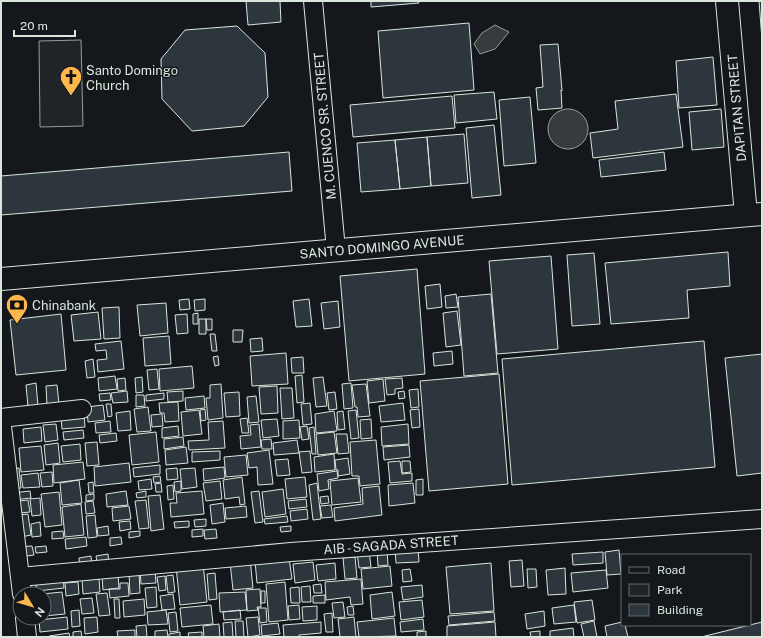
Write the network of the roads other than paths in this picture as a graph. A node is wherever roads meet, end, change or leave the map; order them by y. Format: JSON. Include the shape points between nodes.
{"nodes":[{"id":1,"x":313,"y":1,"type":"edge"},
{"id":2,"x":727,"y":1,"type":"edge"},
{"id":3,"x":754,"y":215,"type":"edge"},
{"id":4,"x":336,"y":250,"type":"junction"},
{"id":5,"x":1,"y":279,"type":"edge"},
{"id":6,"x":82,"y":409,"type":"dead end"},
{"id":7,"x":1,"y":418,"type":"edge"},
{"id":8,"x":762,"y":520,"type":"edge"},
{"id":9,"x":21,"y":585,"type":"edge"},
{"id":10,"x":26,"y":626,"type":"edge"},
{"id":11,"x":27,"y":637,"type":"edge"}],
"edges":[{"from":1,"to":4,"type":"street","name":"M. CUENCO SR. STREET"},
{"from":2,"to":3,"type":"main road","name":"DAPITAN STREET"},
{"from":3,"to":4,"type":"main road","name":"SANTO DOMINGO AVENUE"},
{"from":4,"to":5,"type":"main road","name":"SANTO DOMINGO AVENUE"},
{"from":6,"to":7,"type":"street"},
{"from":7,"to":9,"type":"street"},
{"from":8,"to":9,"type":"street","name":"AIB - SAGADA STREET","via":[[292,552]]},
{"from":10,"to":11,"type":"street"}]}
